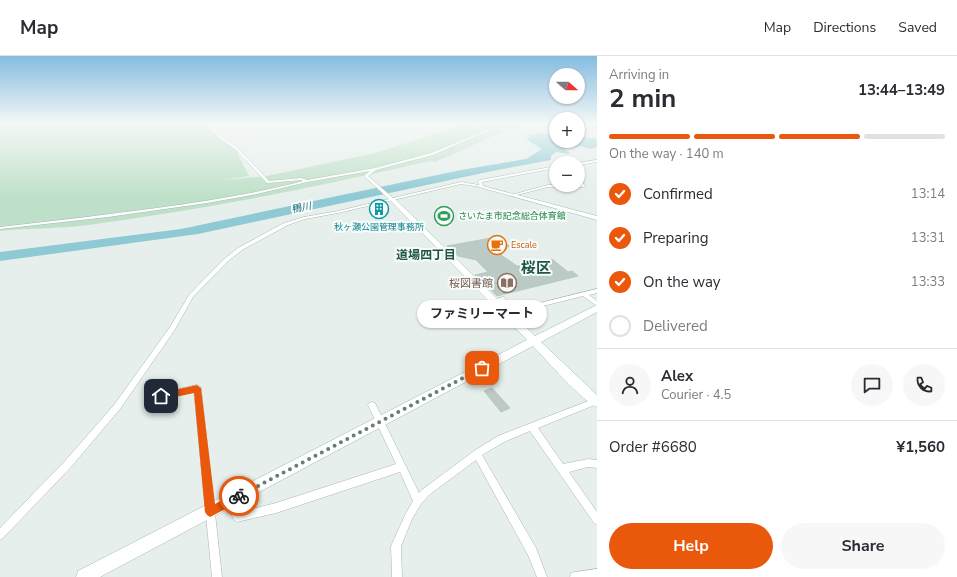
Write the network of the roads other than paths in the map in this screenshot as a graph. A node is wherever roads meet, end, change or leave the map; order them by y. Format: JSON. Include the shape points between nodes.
{"nodes":[{"id":1,"x":235,"y":147,"type":"edge"},
{"id":2,"x":448,"y":147,"type":"edge"},
{"id":3,"x":597,"y":161,"type":"edge"},
{"id":4,"x":585,"y":163,"type":"edge"},
{"id":5,"x":549,"y":168,"type":"edge"},
{"id":6,"x":375,"y":169,"type":"junction"},
{"id":7,"x":307,"y":181,"type":"junction"},
{"id":8,"x":481,"y":186,"type":"junction"},
{"id":9,"x":549,"y":186,"type":"edge"},
{"id":10,"x":513,"y":195,"type":"junction"},
{"id":11,"x":391,"y":199,"type":"junction"},
{"id":12,"x":597,"y":218,"type":"edge"},
{"id":13,"x":0,"y":228,"type":"edge"},
{"id":14,"x":597,"y":291,"type":"edge"},
{"id":15,"x":584,"y":294,"type":"junction"},
{"id":16,"x":597,"y":304,"type":"edge"},
{"id":17,"x":597,"y":308,"type":"edge"},
{"id":18,"x":507,"y":313,"type":"junction"},
{"id":19,"x":535,"y":341,"type":"junction"},
{"id":20,"x":161,"y":396,"type":"dead end"},
{"id":21,"x":597,"y":402,"type":"edge"},
{"id":22,"x":372,"y":405,"type":"dead end"},
{"id":23,"x":380,"y":421,"type":"junction"},
{"id":24,"x":532,"y":427,"type":"junction"},
{"id":25,"x":477,"y":454,"type":"junction"},
{"id":26,"x":597,"y":464,"type":"edge"},
{"id":27,"x":401,"y":467,"type":"junction"},
{"id":28,"x":562,"y":469,"type":"junction"},
{"id":29,"x":232,"y":500,"type":"junction"},
{"id":30,"x":418,"y":501,"type":"junction"},
{"id":31,"x":210,"y":512,"type":"junction"},
{"id":32,"x":597,"y":520,"type":"edge"},
{"id":33,"x":0,"y":535,"type":"edge"},
{"id":34,"x":597,"y":574,"type":"edge"},
{"id":35,"x":84,"y":577,"type":"edge"},
{"id":36,"x":217,"y":577,"type":"edge"},
{"id":37,"x":397,"y":577,"type":"edge"},
{"id":38,"x":542,"y":577,"type":"edge"},
{"id":39,"x":575,"y":577,"type":"edge"}],
"edges":[{"from":1,"to":7,"type":"street","via":[[266,181]]},
{"from":2,"to":6,"type":"street"},
{"from":3,"to":4,"type":"street"},
{"from":5,"to":8,"type":"street","via":[[480,181]]},
{"from":6,"to":7,"type":"street"},
{"from":6,"to":11,"type":"street","via":[[366,175]]},
{"from":7,"to":13,"type":"street","via":[[274,191],[226,199]]},
{"from":8,"to":10,"type":"street"},
{"from":8,"to":11,"type":"street","via":[[462,183]]},
{"from":9,"to":10,"type":"street"},
{"from":10,"to":12,"type":"street"},
{"from":11,"to":18,"type":"street","via":[[499,300]]},
{"from":11,"to":33,"type":"street","via":[[286,224],[240,249],[225,261],[191,296],[117,407],[68,464]]},
{"from":14,"to":15,"type":"street"},
{"from":15,"to":16,"type":"street"},
{"from":15,"to":18,"type":"street"},
{"from":17,"to":19,"type":"street"},
{"from":18,"to":19,"type":"street"},
{"from":19,"to":21,"type":"street"},
{"from":19,"to":23,"type":"street"},
{"from":20,"to":31,"type":"street","via":[[197,388]]},
{"from":21,"to":24,"type":"street"},
{"from":22,"to":23,"type":"street"},
{"from":23,"to":27,"type":"street"},
{"from":23,"to":29,"type":"street"},
{"from":24,"to":25,"type":"street","via":[[501,438]]},
{"from":24,"to":28,"type":"street"},
{"from":25,"to":30,"type":"street","via":[[426,492]]},
{"from":25,"to":38,"type":"street","via":[[532,552]]},
{"from":26,"to":28,"type":"street","via":[[588,463]]},
{"from":27,"to":29,"type":"street","via":[[276,508],[237,517]]},
{"from":27,"to":30,"type":"street"},
{"from":28,"to":32,"type":"street"},
{"from":29,"to":31,"type":"street"},
{"from":30,"to":37,"type":"street","via":[[396,546]]},
{"from":31,"to":35,"type":"street"},
{"from":31,"to":36,"type":"street"},
{"from":34,"to":39,"type":"street"}]}
